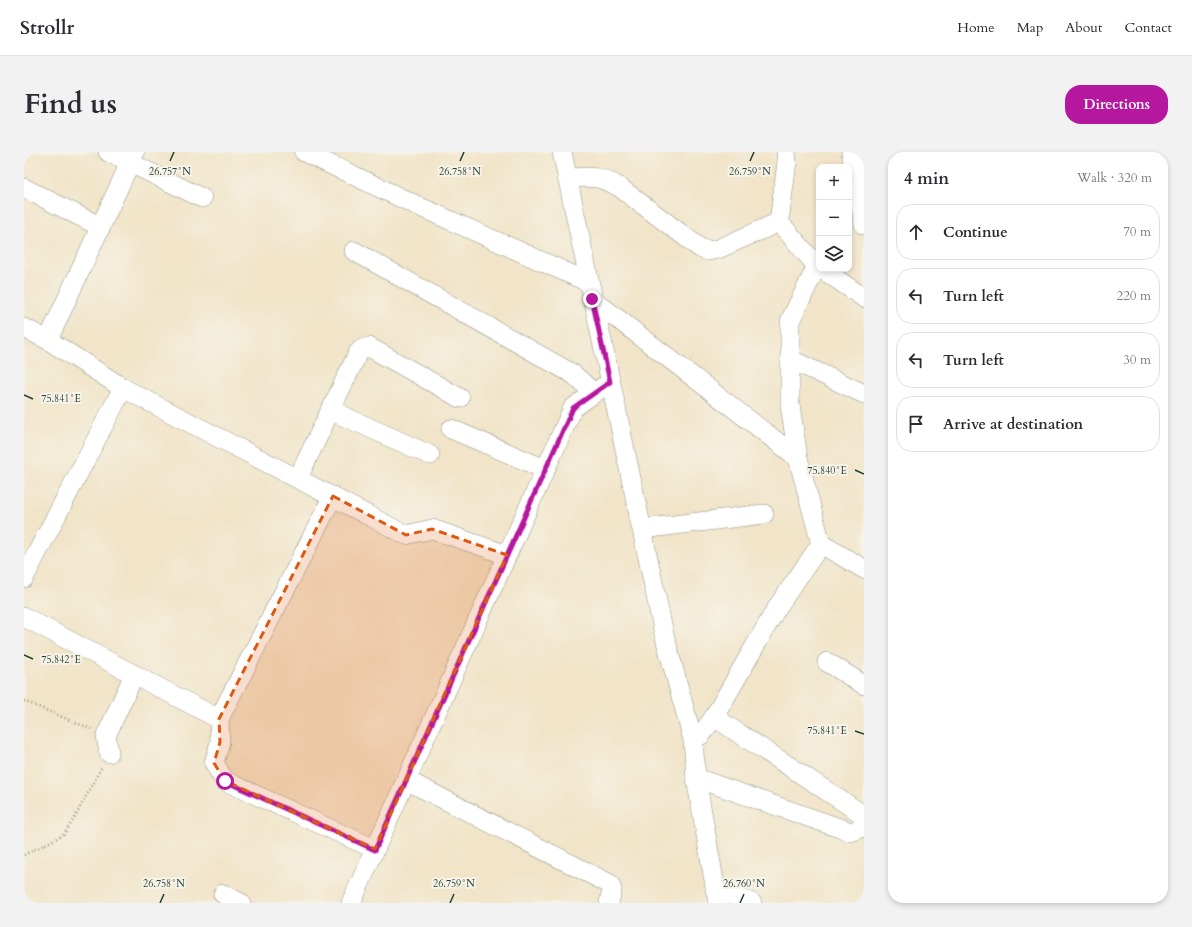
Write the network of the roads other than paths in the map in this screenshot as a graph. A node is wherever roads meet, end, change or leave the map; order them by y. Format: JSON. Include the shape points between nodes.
{"nodes":[{"id":1,"x":108,"y":152,"type":"edge"},
{"id":2,"x":304,"y":152,"type":"edge"},
{"id":3,"x":562,"y":152,"type":"edge"},
{"id":4,"x":786,"y":152,"type":"edge"},
{"id":5,"x":863,"y":152,"type":"edge"},
{"id":6,"x":132,"y":157,"type":"edge"},
{"id":7,"x":852,"y":160,"type":"edge"},
{"id":8,"x":567,"y":178,"type":"junction"},
{"id":9,"x":24,"y":188,"type":"edge"},
{"id":10,"x":202,"y":198,"type":"dead end"},
{"id":11,"x":779,"y":222,"type":"junction"},
{"id":12,"x":864,"y":222,"type":"edge"},
{"id":13,"x":101,"y":227,"type":"junction"},
{"id":14,"x":354,"y":251,"type":"dead end"},
{"id":15,"x":816,"y":264,"type":"edge"},
{"id":16,"x":816,"y":272,"type":"edge"},
{"id":17,"x":826,"y":272,"type":"edge"},
{"id":18,"x":590,"y":290,"type":"junction"},
{"id":19,"x":864,"y":298,"type":"edge"},
{"id":20,"x":26,"y":335,"type":"edge"},
{"id":21,"x":48,"y":340,"type":"junction"},
{"id":22,"x":790,"y":359,"type":"junction"},
{"id":23,"x":610,"y":382,"type":"junction"},
{"id":24,"x":123,"y":388,"type":"junction"},
{"id":25,"x":594,"y":393,"type":"junction"},
{"id":26,"x":864,"y":394,"type":"edge"},
{"id":27,"x":460,"y":398,"type":"dead end"},
{"id":28,"x":330,"y":410,"type":"junction"},
{"id":29,"x":451,"y":429,"type":"dead end"},
{"id":30,"x":430,"y":455,"type":"dead end"},
{"id":31,"x":798,"y":458,"type":"junction"},
{"id":32,"x":545,"y":469,"type":"junction"},
{"id":33,"x":298,"y":478,"type":"junction"},
{"id":34,"x":333,"y":496,"type":"junction"},
{"id":35,"x":764,"y":514,"type":"dead end"},
{"id":36,"x":642,"y":528,"type":"junction"},
{"id":37,"x":821,"y":544,"type":"junction"},
{"id":38,"x":507,"y":555,"type":"junction"},
{"id":39,"x":864,"y":569,"type":"edge"},
{"id":40,"x":24,"y":578,"type":"edge"},
{"id":41,"x":24,"y":617,"type":"edge"},
{"id":42,"x":827,"y":662,"type":"dead end"},
{"id":43,"x":134,"y":675,"type":"junction"},
{"id":44,"x":864,"y":685,"type":"edge"},
{"id":45,"x":714,"y":717,"type":"junction"},
{"id":46,"x":219,"y":719,"type":"junction"},
{"id":47,"x":693,"y":740,"type":"junction"},
{"id":48,"x":107,"y":744,"type":"road end"},
{"id":49,"x":696,"y":778,"type":"junction"},
{"id":50,"x":406,"y":780,"type":"junction"},
{"id":51,"x":864,"y":826,"type":"edge"},
{"id":52,"x":375,"y":850,"type":"junction"},
{"id":53,"x":223,"y":894,"type":"dead end"},
{"id":54,"x":716,"y":896,"type":"edge"},
{"id":55,"x":241,"y":903,"type":"edge"},
{"id":56,"x":351,"y":903,"type":"edge"},
{"id":57,"x":609,"y":903,"type":"edge"},
{"id":58,"x":752,"y":903,"type":"edge"}],
"edges":[{"from":1,"to":6,"type":"street"},
{"from":2,"to":18,"type":"street"},
{"from":3,"to":8,"type":"street"},
{"from":4,"to":11,"type":"street"},
{"from":5,"to":7,"type":"street"},
{"from":6,"to":10,"type":"street"},
{"from":6,"to":13,"type":"street"},
{"from":7,"to":12,"type":"street"},
{"from":8,"to":11,"type":"street","via":[[606,179],[700,248],[708,251]]},
{"from":8,"to":18,"type":"street"},
{"from":9,"to":13,"type":"street"},
{"from":11,"to":15,"type":"street"},
{"from":13,"to":21,"type":"street"},
{"from":14,"to":25,"type":"street","via":[[573,374]]},
{"from":16,"to":22,"type":"street","via":[[790,321]]},
{"from":17,"to":19,"type":"street"},
{"from":18,"to":23,"type":"street"},
{"from":18,"to":31,"type":"street"},
{"from":20,"to":21,"type":"street"},
{"from":21,"to":24,"type":"street"},
{"from":22,"to":26,"type":"street"},
{"from":22,"to":31,"type":"street","via":[[790,405]]},
{"from":23,"to":25,"type":"street"},
{"from":23,"to":36,"type":"street"},
{"from":24,"to":33,"type":"street"},
{"from":24,"to":40,"type":"street"},
{"from":25,"to":32,"type":"street","via":[[573,408]]},
{"from":27,"to":28,"type":"street","via":[[369,347],[358,353]]},
{"from":28,"to":30,"type":"street"},
{"from":28,"to":33,"type":"street"},
{"from":29,"to":32,"type":"street"},
{"from":31,"to":37,"type":"street"},
{"from":32,"to":38,"type":"street"},
{"from":33,"to":34,"type":"street"},
{"from":34,"to":38,"type":"street","via":[[406,534],[432,529]]},
{"from":34,"to":46,"type":"street"},
{"from":35,"to":36,"type":"street"},
{"from":36,"to":47,"type":"street","via":[[664,634]]},
{"from":37,"to":39,"type":"street"},
{"from":37,"to":45,"type":"street","via":[[778,606]]},
{"from":38,"to":50,"type":"street"},
{"from":41,"to":43,"type":"street"},
{"from":42,"to":44,"type":"street"},
{"from":43,"to":46,"type":"street"},
{"from":43,"to":48,"type":"street"},
{"from":45,"to":47,"type":"street","via":[[701,735]]},
{"from":45,"to":51,"type":"street","via":[[862,814]]},
{"from":46,"to":52,"type":"street","via":[[220,742],[214,763],[225,781]]},
{"from":47,"to":49,"type":"street"},
{"from":49,"to":51,"type":"street","via":[[851,832]]},
{"from":49,"to":54,"type":"street"},
{"from":50,"to":52,"type":"street"},
{"from":50,"to":57,"type":"street","via":[[610,884],[612,890]]},
{"from":52,"to":56,"type":"street"},
{"from":53,"to":55,"type":"street"},
{"from":54,"to":58,"type":"street"}]}
